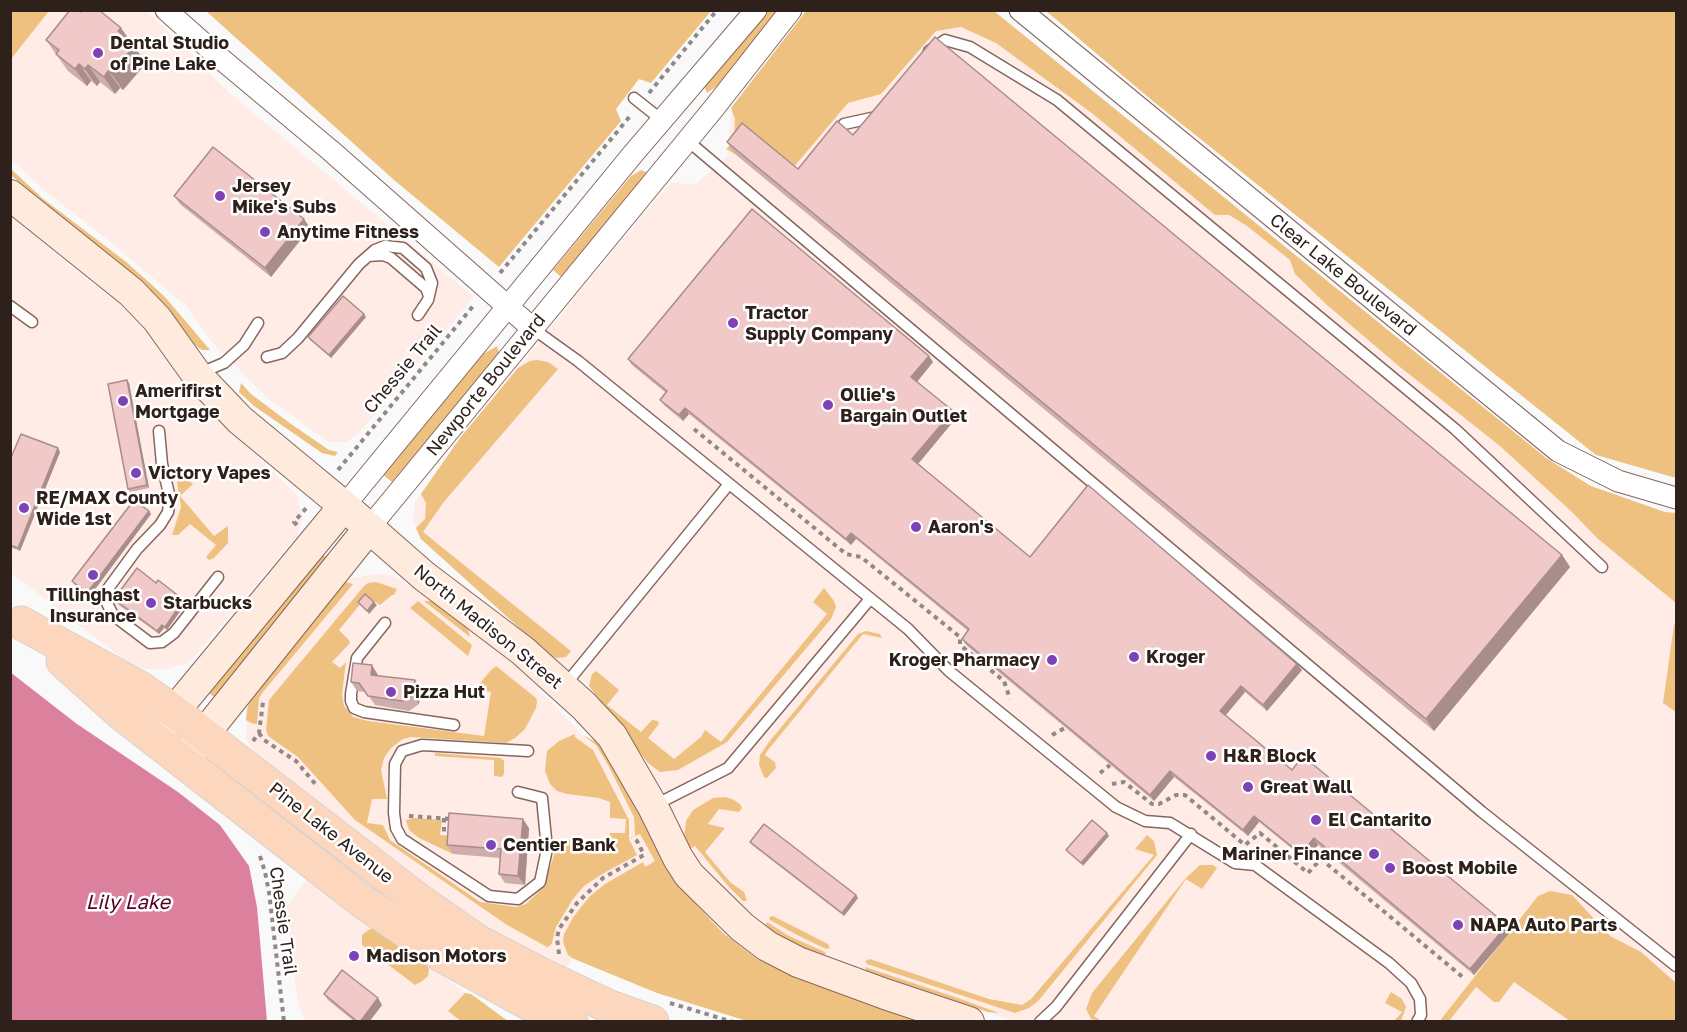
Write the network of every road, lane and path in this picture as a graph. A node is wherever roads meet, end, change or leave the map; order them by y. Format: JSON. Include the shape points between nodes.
{"nodes":[{"id":1,"x":166,"y":10,"type":"edge"},
{"id":2,"x":717,"y":10,"type":"edge"},
{"id":3,"x":756,"y":10,"type":"edge"},
{"id":4,"x":791,"y":10,"type":"edge"},
{"id":5,"x":1021,"y":13,"type":"edge"},
{"id":6,"x":923,"y":59,"type":"edge"},
{"id":7,"x":655,"y":86,"type":"dead end"},
{"id":8,"x":634,"y":98,"type":"dead end"},
{"id":9,"x":882,"y":108,"type":"edge"},
{"id":10,"x":663,"y":121,"type":"junction"},
{"id":11,"x":622,"y":125,"type":"dead end"},
{"id":12,"x":688,"y":141,"type":"junction"},
{"id":13,"x":831,"y":141,"type":"edge"},
{"id":14,"x":10,"y":195,"type":"edge"},
{"id":15,"x":501,"y":272,"type":"dead end"},
{"id":16,"x":477,"y":302,"type":"dead end"},
{"id":17,"x":10,"y":306,"type":"edge"},
{"id":18,"x":507,"y":307,"type":"junction"},
{"id":19,"x":418,"y":315,"type":"dead end"},
{"id":20,"x":32,"y":322,"type":"dead end"},
{"id":21,"x":258,"y":323,"type":"dead end"},
{"id":22,"x":532,"y":328,"type":"junction"},
{"id":23,"x":267,"y":357,"type":"dead end"},
{"id":24,"x":197,"y":375,"type":"junction"},
{"id":25,"x":694,"y":429,"type":"edge"},
{"id":26,"x":159,"y":431,"type":"dead end"},
{"id":27,"x":350,"y":455,"type":"dead end"},
{"id":28,"x":729,"y":484,"type":"junction"},
{"id":29,"x":1677,"y":498,"type":"edge"},
{"id":30,"x":344,"y":506,"type":"junction"},
{"id":31,"x":369,"y":528,"type":"junction"},
{"id":32,"x":1602,"y":567,"type":"dead end"},
{"id":33,"x":218,"y":577,"type":"dead end"},
{"id":34,"x":870,"y":599,"type":"junction"},
{"id":35,"x":16,"y":618,"type":"edge"},
{"id":36,"x":385,"y":623,"type":"dead end"},
{"id":37,"x":563,"y":688,"type":"junction"},
{"id":38,"x":1018,"y":706,"type":"dead end"},
{"id":39,"x":173,"y":711,"type":"junction"},
{"id":40,"x":454,"y":725,"type":"dead end"},
{"id":41,"x":1044,"y":728,"type":"dead end"},
{"id":42,"x":1065,"y":728,"type":"edge"},
{"id":43,"x":259,"y":733,"type":"dead end"},
{"id":44,"x":1052,"y":735,"type":"junction"},
{"id":45,"x":204,"y":736,"type":"junction"},
{"id":46,"x":153,"y":737,"type":"junction"},
{"id":47,"x":1060,"y":741,"type":"dead end"},
{"id":48,"x":528,"y":751,"type":"dead end"},
{"id":49,"x":183,"y":760,"type":"junction"},
{"id":50,"x":1110,"y":765,"type":"edge"},
{"id":51,"x":1091,"y":767,"type":"dead end"},
{"id":52,"x":1099,"y":774,"type":"junction"},
{"id":53,"x":322,"y":792,"type":"dead end"},
{"id":54,"x":518,"y":792,"type":"dead end"},
{"id":55,"x":653,"y":807,"type":"junction"},
{"id":56,"x":394,"y":815,"type":"junction"},
{"id":57,"x":444,"y":818,"type":"junction"},
{"id":58,"x":456,"y":819,"type":"edge"},
{"id":59,"x":455,"y":834,"type":"edge"},
{"id":60,"x":1191,"y":834,"type":"junction"},
{"id":61,"x":632,"y":837,"type":"dead end"},
{"id":62,"x":256,"y":850,"type":"dead end"},
{"id":63,"x":644,"y":855,"type":"junction"},
{"id":64,"x":648,"y":862,"type":"dead end"},
{"id":65,"x":558,"y":954,"type":"dead end"},
{"id":66,"x":443,"y":956,"type":"junction"},
{"id":67,"x":1677,"y":966,"type":"edge"},
{"id":68,"x":1465,"y":979,"type":"dead end"},
{"id":69,"x":284,"y":1022,"type":"edge"},
{"id":70,"x":522,"y":1022,"type":"edge"},
{"id":71,"x":571,"y":1022,"type":"edge"},
{"id":72,"x":652,"y":1022,"type":"edge"},
{"id":73,"x":969,"y":1022,"type":"edge"},
{"id":74,"x":1040,"y":1022,"type":"edge"},
{"id":75,"x":1417,"y":1022,"type":"edge"}],
"edges":[{"from":1,"to":18,"type":"street"},
{"from":2,"to":7,"type":"path"},
{"from":3,"to":10,"type":"street","name":"Newporte Boulevard"},
{"from":4,"to":12,"type":"street","name":"Newporte Boulevard"},
{"from":5,"to":29,"type":"street","name":"Clear Lake Boulevard","via":[[1558,451],[1618,481]]},
{"from":6,"to":32,"type":"lane","via":[[945,40],[969,46],[1057,100],[1455,429]]},
{"from":8,"to":10,"type":"lane"},
{"from":9,"to":13,"type":"lane","via":[[876,117],[844,124]]},
{"from":10,"to":12,"type":"street"},
{"from":10,"to":18,"type":"street","name":"Newporte Boulevard"},
{"from":11,"to":15,"type":"path"},
{"from":12,"to":22,"type":"street","name":"Newporte Boulevard"},
{"from":12,"to":67,"type":"lane","via":[[1482,812]]},
{"from":14,"to":24,"type":"street","name":"North Madison Street","via":[[131,292]]},
{"from":16,"to":27,"type":"path","name":"Chessie Trail"},
{"from":17,"to":20,"type":"lane"},
{"from":18,"to":22,"type":"street"},
{"from":18,"to":30,"type":"street","name":"Newporte Boulevard"},
{"from":19,"to":23,"type":"lane","via":[[432,283],[426,268],[403,248],[386,246],[359,264],[282,353]]},
{"from":21,"to":24,"type":"lane","via":[[244,345],[224,363]]},
{"from":22,"to":28,"type":"lane"},
{"from":22,"to":31,"type":"street","name":"Newporte Boulevard"},
{"from":24,"to":30,"type":"street","name":"North Madison Street","via":[[240,420]]},
{"from":25,"to":38,"type":"path","via":[[846,554],[861,557],[960,637],[960,645],[1004,681],[1009,699]]},
{"from":26,"to":33,"type":"lane","via":[[170,498],[168,512],[107,590],[106,601],[113,615],[150,643],[162,642],[174,633]]},
{"from":28,"to":34,"type":"lane"},
{"from":28,"to":37,"type":"lane"},
{"from":30,"to":31,"type":"street","name":"North Madison Street"},
{"from":30,"to":39,"type":"street","name":"Newporte Boulevard"},
{"from":31,"to":37,"type":"street","name":"North Madison Street","via":[[424,576],[523,651]]},
{"from":31,"to":45,"type":"street","name":"Newporte Boulevard"},
{"from":34,"to":55,"type":"lane","via":[[728,768]]},
{"from":34,"to":60,"type":"lane","via":[[908,629],[949,671],[1116,807],[1145,821],[1170,823]]},
{"from":35,"to":39,"type":"main road","name":"Pine Lake Avenue"},
{"from":35,"to":46,"type":"main road","name":"Pine Lake Avenue"},
{"from":36,"to":40,"type":"lane","via":[[357,658],[351,694],[354,708]]},
{"from":37,"to":55,"type":"street","name":"North Madison Street","via":[[612,736]]},
{"from":39,"to":45,"type":"main road","name":"Pine Lake Avenue"},
{"from":39,"to":46,"type":"street","name":"Newporte Boulevard"},
{"from":41,"to":44,"type":"path"},
{"from":42,"to":44,"type":"path"},
{"from":43,"to":53,"type":"path","via":[[296,761]]},
{"from":44,"to":47,"type":"path"},
{"from":45,"to":49,"type":"street","name":"Newporte Boulevard"},
{"from":45,"to":72,"type":"main road","name":"Pine Lake Avenue","via":[[417,900],[477,941],[580,993]]},
{"from":46,"to":49,"type":"main road","name":"Pine Lake Avenue"},
{"from":48,"to":56,"type":"lane","via":[[422,745],[402,751],[395,764]]},
{"from":49,"to":66,"type":"main road","name":"Pine Lake Avenue","via":[[362,901]]},
{"from":50,"to":52,"type":"path"},
{"from":51,"to":52,"type":"path"},
{"from":52,"to":68,"type":"path","via":[[1111,784],[1124,782],[1152,804],[1185,795],[1245,846],[1260,833],[1308,873],[1321,859]]},
{"from":54,"to":56,"type":"lane","via":[[542,798],[547,849],[540,882],[518,899],[489,896],[402,839]]},
{"from":55,"to":73,"type":"street","name":"North Madison Street","via":[[689,875],[767,946],[835,976]]},
{"from":56,"to":57,"type":"path"},
{"from":57,"to":58,"type":"path"},
{"from":57,"to":59,"type":"path","via":[[444,833]]},
{"from":60,"to":74,"type":"lane","via":[[1056,1007]]},
{"from":60,"to":75,"type":"lane","via":[[1235,863],[1256,865],[1412,982],[1420,999],[1421,1015]]},
{"from":61,"to":63,"type":"path"},
{"from":62,"to":69,"type":"path","name":"Chessie Trail","via":[[269,892]]},
{"from":63,"to":64,"type":"path"},
{"from":63,"to":65,"type":"path","via":[[603,878],[577,903],[559,929]]},
{"from":66,"to":70,"type":"main road"},
{"from":66,"to":71,"type":"main road","name":"Pine Lake Avenue"}]}
